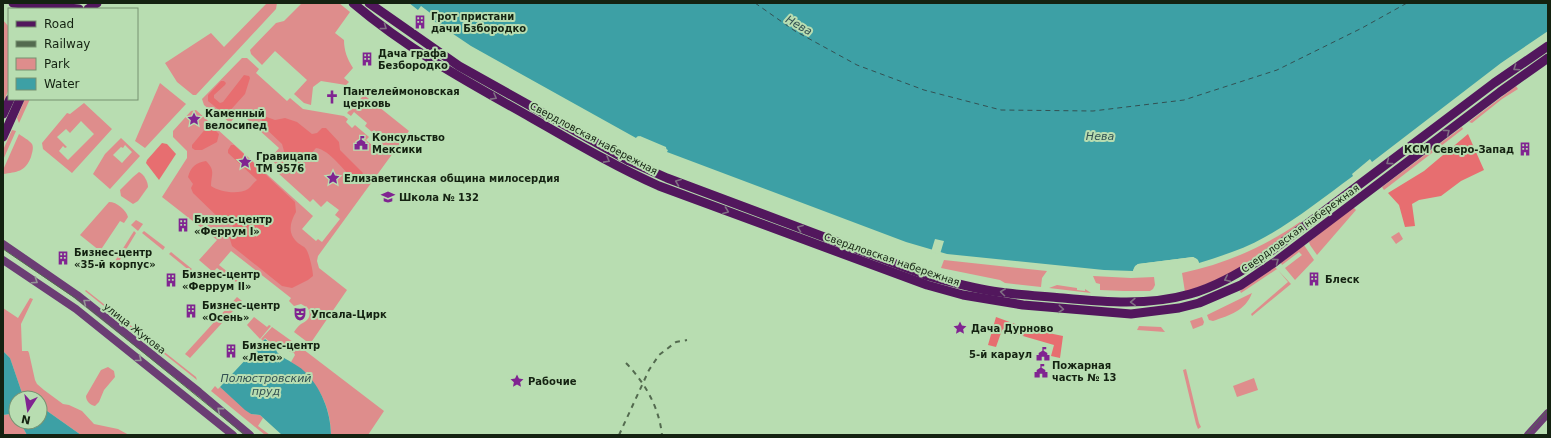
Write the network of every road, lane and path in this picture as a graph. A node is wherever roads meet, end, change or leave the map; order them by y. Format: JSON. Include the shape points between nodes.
{"nodes":[{"id":1,"x":13,"y":3,"type":"edge"},
{"id":2,"x":353,"y":3,"type":"edge"},
{"id":3,"x":369,"y":3,"type":"edge"},
{"id":4,"x":37,"y":6,"type":"edge"},
{"id":5,"x":54,"y":6,"type":"edge"},
{"id":6,"x":71,"y":8,"type":"edge"},
{"id":7,"x":1548,"y":46,"type":"edge"},
{"id":8,"x":1548,"y":58,"type":"edge"},
{"id":9,"x":10,"y":100,"type":"edge"},
{"id":10,"x":20,"y":100,"type":"edge"},
{"id":11,"x":3,"y":114,"type":"edge"},
{"id":12,"x":3,"y":137,"type":"edge"},
{"id":13,"x":3,"y":244,"type":"edge"},
{"id":14,"x":3,"y":260,"type":"edge"},
{"id":15,"x":1548,"y":413,"type":"edge"},
{"id":16,"x":233,"y":435,"type":"edge"},
{"id":17,"x":250,"y":435,"type":"edge"},
{"id":18,"x":1528,"y":435,"type":"edge"}],
"edges":[{"from":1,"to":4,"type":"main road"},
{"from":2,"to":8,"type":"main road","name":"Свердловская набережная","one_way":true,"via":[[453,74],[627,171],[659,186],[896,275],[963,295],[1023,305],[1131,314],[1199,303],[1240,285],[1275,262]]},
{"from":7,"to":3,"type":"main road","name":"Свердловская набережная","one_way":true,"via":[[1494,83],[1235,275],[1191,294],[1172,298],[1106,302],[999,292],[928,276],[655,173],[459,66]]},
{"from":4,"to":5,"type":"main road"},
{"from":5,"to":6,"type":"main road"},
{"from":9,"to":11,"type":"main road"},
{"from":10,"to":12,"type":"main road"},
{"from":17,"to":13,"type":"street","name":"улица Жукова","one_way":true,"via":[[77,295]]},
{"from":14,"to":16,"type":"street","one_way":true,"via":[[76,309]]},
{"from":15,"to":18,"type":"street"}]}
